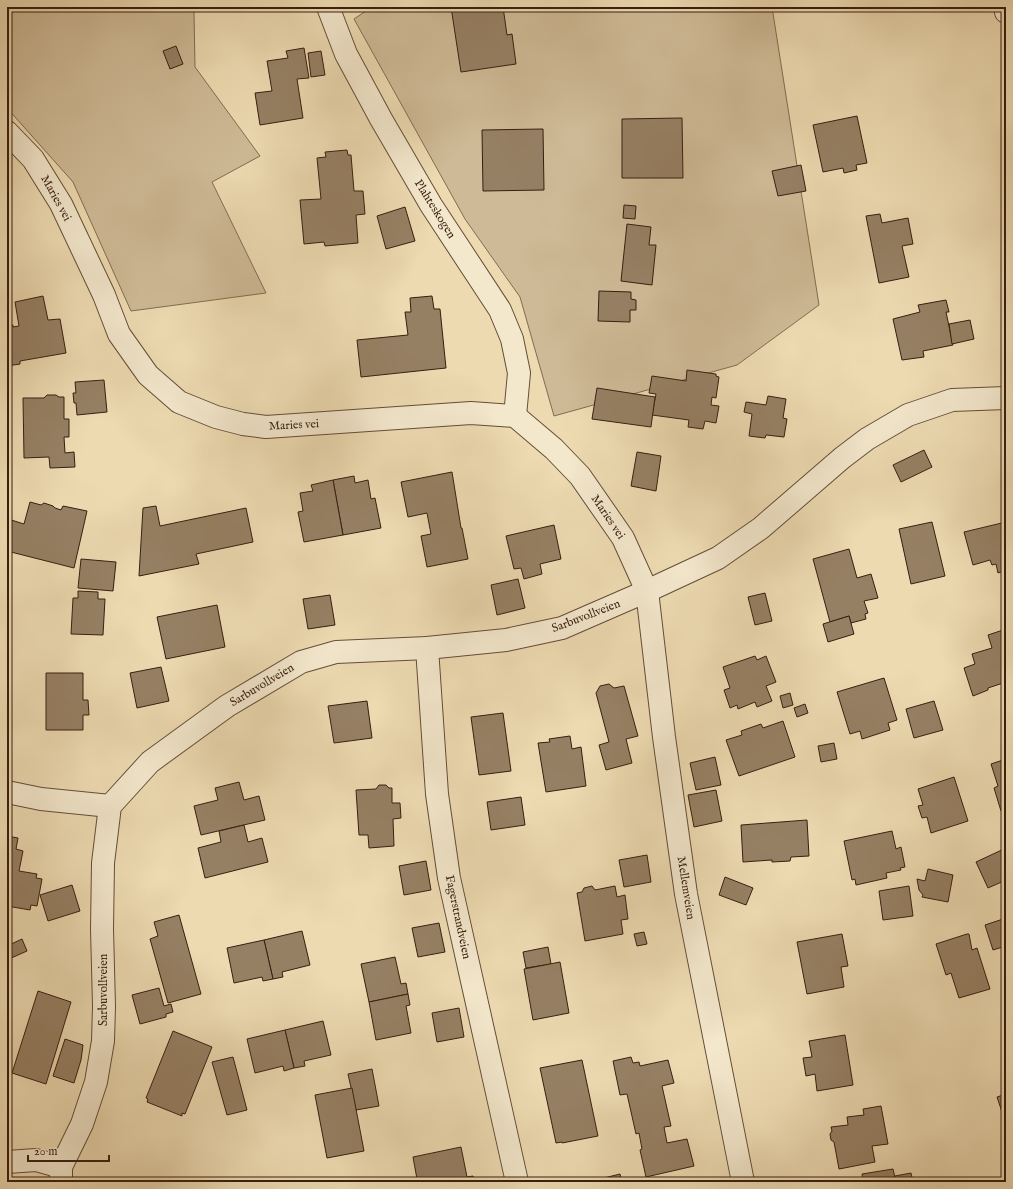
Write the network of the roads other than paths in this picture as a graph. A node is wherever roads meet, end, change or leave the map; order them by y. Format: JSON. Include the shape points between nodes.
{"nodes":[{"id":1,"x":328,"y":7,"type":"edge"},
{"id":2,"x":1005,"y":7,"type":"edge"},
{"id":3,"x":1006,"y":12,"type":"edge"},
{"id":4,"x":7,"y":132,"type":"edge"},
{"id":5,"x":1006,"y":398,"type":"edge"},
{"id":6,"x":515,"y":416,"type":"junction"},
{"id":7,"x":647,"y":591,"type":"junction"},
{"id":8,"x":427,"y":648,"type":"junction"},
{"id":9,"x":7,"y":792,"type":"edge"},
{"id":10,"x":110,"y":806,"type":"junction"},
{"id":11,"x":7,"y":1162,"type":"edge"},
{"id":12,"x":61,"y":1175,"type":"edge"},
{"id":13,"x":517,"y":1182,"type":"edge"},
{"id":14,"x":743,"y":1182,"type":"edge"}],
"edges":[{"from":1,"to":6,"type":"street","name":"Plahteskogen","via":[[346,54],[381,119],[431,205],[500,310],[512,338],[519,373]]},
{"from":2,"to":3,"type":"street"},
{"from":4,"to":6,"type":"street","name":"Maries vei","via":[[33,159],[61,204],[104,295],[119,334],[148,375],[178,402],[216,417],[266,427],[471,413]]},
{"from":5,"to":7,"type":"street","name":"Sarbuvollveien","via":[[952,400],[908,415],[842,458],[761,528],[718,558]]},
{"from":6,"to":7,"type":"street","name":"Maries vei","via":[[554,449],[580,476],[623,538]]},
{"from":7,"to":8,"type":"street","name":"Sarbuvollveien","via":[[562,628],[506,640]]},
{"from":7,"to":14,"type":"street","name":"Mellemveien","via":[[686,894]]},
{"from":8,"to":10,"type":"street","name":"Sarbuvollveien","via":[[336,652],[300,662],[227,706],[150,762]]},
{"from":8,"to":13,"type":"street","name":"Fagerstrandveien","via":[[437,794],[449,878]]},
{"from":9,"to":10,"type":"street","via":[[41,799]]},
{"from":10,"to":12,"type":"street","name":"Sarbuvollveien","via":[[103,863],[103,1041],[96,1082]]},
{"from":11,"to":12,"type":"street","name":"Sarbuvollveien","via":[[36,1160]]}]}
